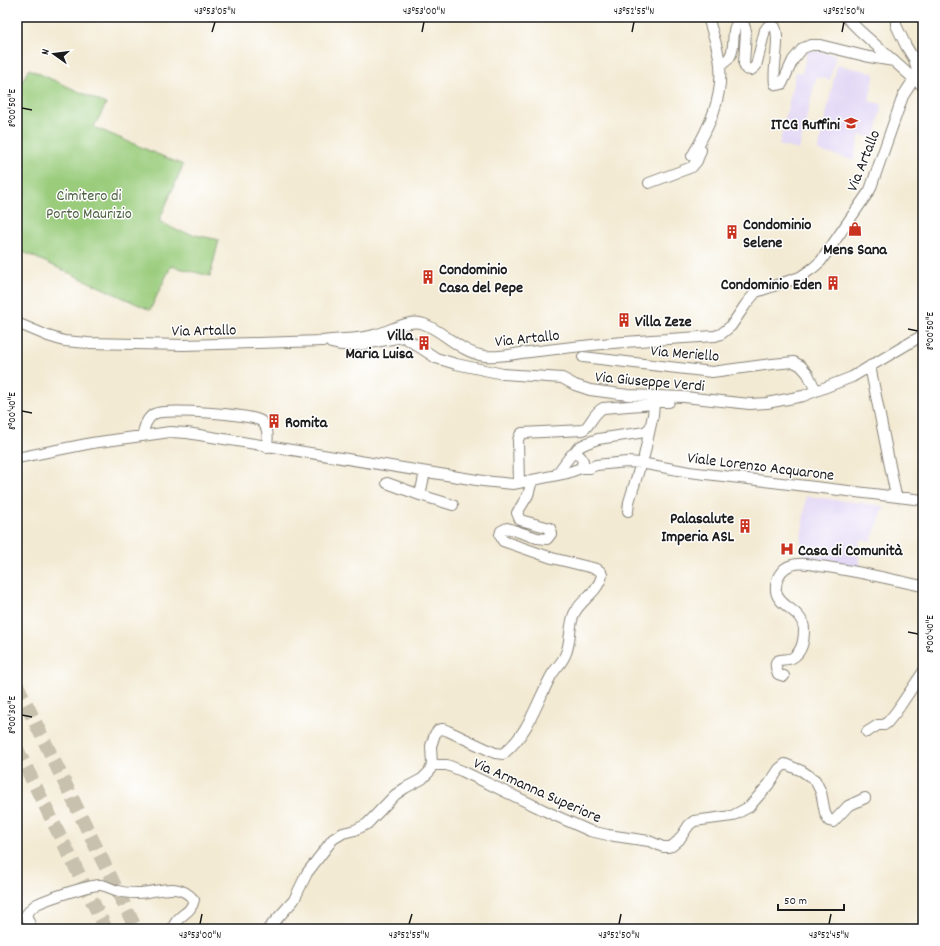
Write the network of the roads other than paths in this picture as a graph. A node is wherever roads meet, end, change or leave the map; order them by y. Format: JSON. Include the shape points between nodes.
{"nodes":[{"id":1,"x":708,"y":17,"type":"edge"},
{"id":2,"x":846,"y":17,"type":"edge"},
{"id":3,"x":896,"y":17,"type":"edge"},
{"id":4,"x":894,"y":61,"type":"junction"},
{"id":5,"x":720,"y":65,"type":"junction"},
{"id":6,"x":914,"y":79,"type":"junction"},
{"id":7,"x":923,"y":86,"type":"edge"},
{"id":8,"x":704,"y":136,"type":"junction"},
{"id":9,"x":692,"y":156,"type":"dead end"},
{"id":10,"x":649,"y":184,"type":"dead end"},
{"id":11,"x":17,"y":323,"type":"edge"},
{"id":12,"x":923,"y":335,"type":"edge"},
{"id":13,"x":323,"y":341,"type":"junction"},
{"id":14,"x":583,"y":357,"type":"dead end"},
{"id":15,"x":870,"y":366,"type":"junction"},
{"id":16,"x":816,"y":391,"type":"junction"},
{"id":17,"x":696,"y":398,"type":"junction"},
{"id":18,"x":654,"y":404,"type":"junction"},
{"id":19,"x":650,"y":428,"type":"junction"},
{"id":20,"x":142,"y":436,"type":"junction"},
{"id":21,"x":267,"y":447,"type":"junction"},
{"id":22,"x":17,"y":458,"type":"edge"},
{"id":23,"x":643,"y":459,"type":"junction"},
{"id":24,"x":577,"y":462,"type":"junction"},
{"id":25,"x":425,"y":472,"type":"junction"},
{"id":26,"x":532,"y":481,"type":"junction"},
{"id":27,"x":387,"y":483,"type":"dead end"},
{"id":28,"x":519,"y":483,"type":"junction"},
{"id":29,"x":420,"y":495,"type":"junction"},
{"id":30,"x":896,"y":496,"type":"junction"},
{"id":31,"x":923,"y":500,"type":"edge"},
{"id":32,"x":453,"y":505,"type":"dead end"},
{"id":33,"x":628,"y":511,"type":"dead end"},
{"id":34,"x":923,"y":586,"type":"edge"},
{"id":35,"x":923,"y":672,"type":"edge"},
{"id":36,"x":784,"y":676,"type":"dead end"},
{"id":37,"x":868,"y":732,"type":"dead end"},
{"id":38,"x":432,"y":765,"type":"junction"},
{"id":39,"x":865,"y":798,"type":"dead end"},
{"id":40,"x":32,"y":929,"type":"edge"},
{"id":41,"x":177,"y":929,"type":"edge"},
{"id":42,"x":268,"y":929,"type":"edge"}],
"edges":[{"from":1,"to":5,"type":"street"},
{"from":2,"to":4,"type":"street"},
{"from":3,"to":6,"type":"street","via":[[896,25],[914,59],[917,71]]},
{"from":4,"to":5,"type":"street","via":[[811,45],[803,48],[793,60],[782,84],[774,84],[775,27],[768,26],[765,30],[756,66],[751,70],[746,69],[744,64],[746,31],[743,22],[739,22],[734,29],[731,54],[726,62]]},
{"from":4,"to":6,"type":"street"},
{"from":5,"to":8,"type":"street","via":[[715,110]]},
{"from":6,"to":7,"type":"street"},
{"from":6,"to":13,"type":"street","name":"Via Artallo","via":[[903,96],[870,190],[821,261],[800,278],[756,292],[732,326],[721,334],[486,356],[459,346],[420,323],[410,323],[363,338]]},
{"from":8,"to":9,"type":"street"},
{"from":8,"to":10,"type":"street","via":[[701,152],[692,167]]},
{"from":11,"to":13,"type":"street","name":"Via Artallo","via":[[64,341],[88,343],[184,345]]},
{"from":12,"to":15,"type":"street","name":"Via Giuseppe Verdi"},
{"from":13,"to":17,"type":"street","name":"Via Giuseppe Verdi","via":[[346,346],[368,345],[404,337],[436,358],[503,374],[562,378],[590,390],[628,395]]},
{"from":14,"to":16,"type":"street","name":"Via Meriello","via":[[712,372],[794,362],[808,374]]},
{"from":15,"to":16,"type":"street","name":"Via Giuseppe Verdi"},
{"from":15,"to":30,"type":"street"},
{"from":16,"to":17,"type":"street","name":"Via Giuseppe Verdi","via":[[803,396],[750,404]]},
{"from":17,"to":18,"type":"street"},
{"from":18,"to":19,"type":"street"},
{"from":18,"to":28,"type":"street","via":[[603,408],[583,430],[522,433],[518,440]]},
{"from":19,"to":23,"type":"street"},
{"from":19,"to":24,"type":"street","via":[[645,432],[590,442]]},
{"from":20,"to":21,"type":"street","via":[[175,432]]},
{"from":20,"to":21,"type":"street","via":[[145,426],[155,414],[210,413],[261,420],[266,426]]},
{"from":20,"to":22,"type":"street","via":[[92,442]]},
{"from":21,"to":25,"type":"street"},
{"from":23,"to":24,"type":"street","name":"Viale Lorenzo Acquarone","via":[[590,468]]},
{"from":23,"to":30,"type":"street","name":"Viale Lorenzo Acquarone","via":[[689,472]]},
{"from":23,"to":33,"type":"street"},
{"from":24,"to":26,"type":"street","via":[[556,475]]},
{"from":25,"to":28,"type":"street","via":[[483,481]]},
{"from":25,"to":29,"type":"street"},
{"from":26,"to":28,"type":"street"},
{"from":26,"to":38,"type":"street","via":[[528,496],[517,513],[520,520],[550,528],[550,534],[547,539],[537,538],[507,528],[501,531],[503,541],[552,558],[597,569],[601,572],[601,579],[595,591],[575,613],[562,662],[552,673],[532,716],[512,747],[503,754],[495,753],[443,729],[438,730],[431,746]]},
{"from":27,"to":29,"type":"street"},
{"from":29,"to":32,"type":"street"},
{"from":30,"to":31,"type":"street","name":"Viale Lorenzo Acquarone"},
{"from":34,"to":36,"type":"street","via":[[807,564],[798,563],[783,569],[778,577],[776,591],[804,623],[804,640],[798,654],[791,659],[781,658],[776,662],[778,674]]},
{"from":35,"to":37,"type":"street","via":[[887,723],[878,725]]},
{"from":38,"to":39,"type":"street","name":"Via Armanna Superiore","via":[[446,765],[462,771],[590,831],[649,841],[663,847],[672,846],[694,821],[732,816],[749,807],[785,764],[815,780],[821,792],[824,813],[829,821],[833,822],[848,806]]},
{"from":38,"to":42,"type":"street","via":[[422,779],[395,795],[367,824],[333,839],[308,873],[294,900]]},
{"from":40,"to":41,"type":"street","via":[[26,914],[35,904],[99,885],[128,893],[166,888],[189,894],[194,900],[190,910],[177,919],[174,925]]}]}
